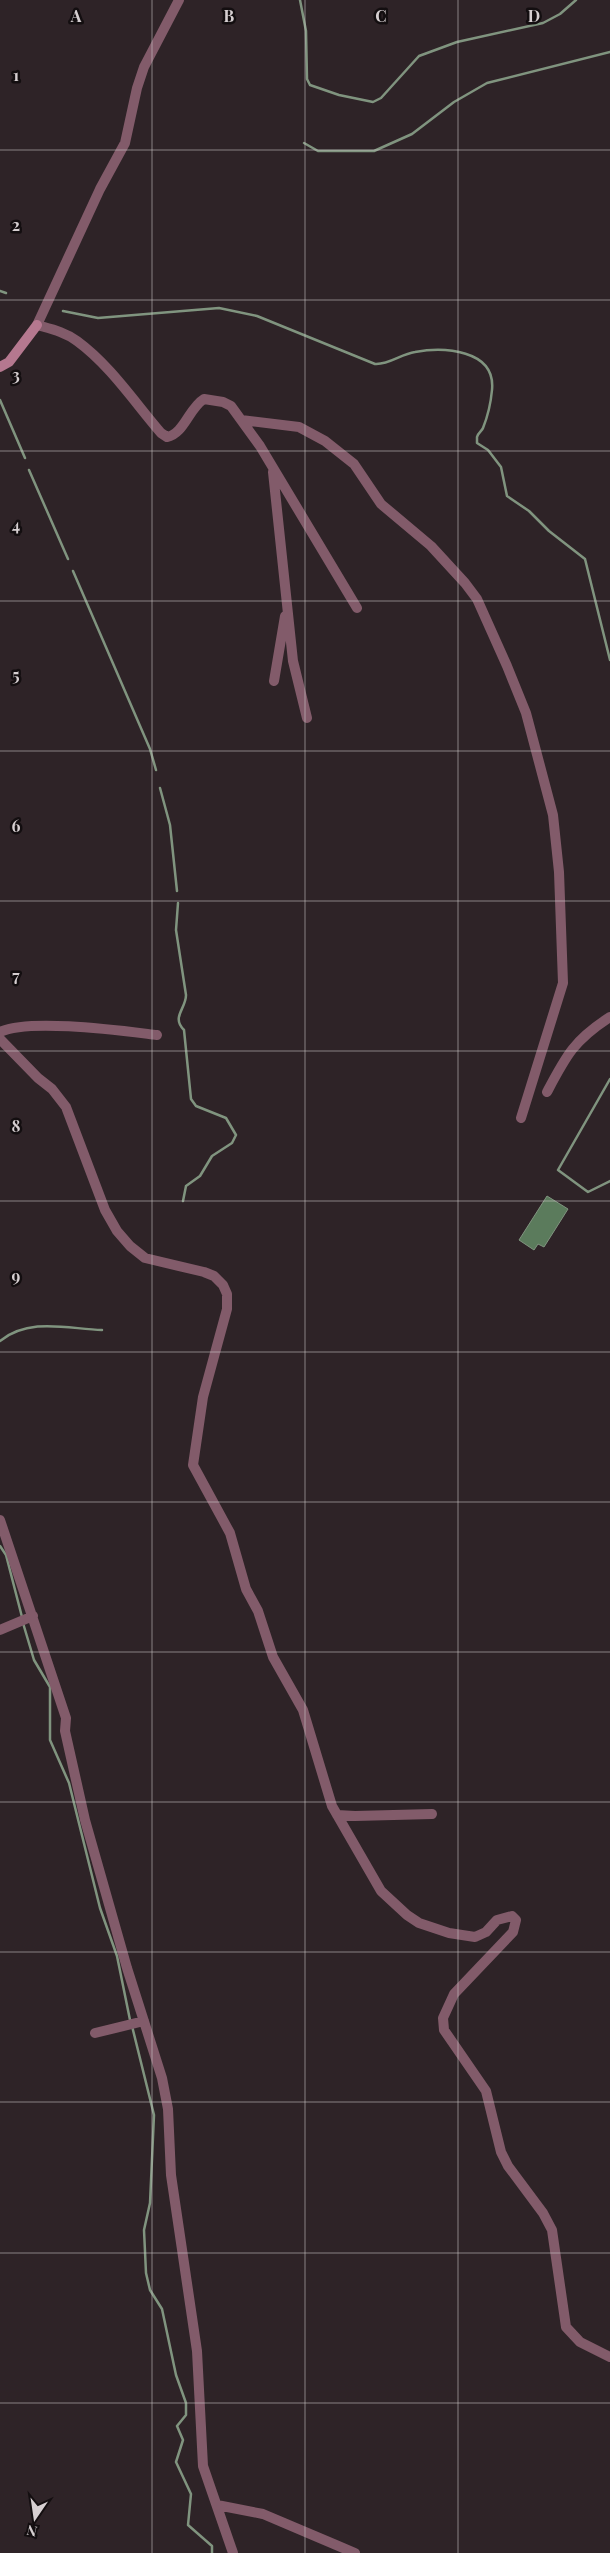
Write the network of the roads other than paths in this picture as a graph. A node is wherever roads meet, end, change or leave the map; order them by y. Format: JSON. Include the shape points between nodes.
{"nodes":[{"id":1,"x":179,"y":0,"type":"edge"},
{"id":2,"x":37,"y":326,"type":"junction"},
{"id":3,"x":0,"y":367,"type":"edge"},
{"id":4,"x":241,"y":420,"type":"junction"},
{"id":5,"x":272,"y":468,"type":"junction"},
{"id":6,"x":287,"y":605,"type":"junction"},
{"id":7,"x":357,"y":608,"type":"dead end"},
{"id":8,"x":274,"y":681,"type":"dead end"},
{"id":9,"x":307,"y":718,"type":"dead end"},
{"id":10,"x":610,"y":1016,"type":"edge"},
{"id":11,"x":0,"y":1032,"type":"edge"},
{"id":12,"x":157,"y":1034,"type":"dead end"},
{"id":13,"x":0,"y":1039,"type":"edge"},
{"id":14,"x":547,"y":1092,"type":"dead end"},
{"id":15,"x":521,"y":1118,"type":"dead end"},
{"id":16,"x":0,"y":1520,"type":"edge"},
{"id":17,"x":33,"y":1616,"type":"junction"},
{"id":18,"x":0,"y":1630,"type":"edge"},
{"id":19,"x":432,"y":1814,"type":"dead end"},
{"id":20,"x":337,"y":1815,"type":"junction"},
{"id":21,"x":144,"y":2021,"type":"junction"},
{"id":22,"x":94,"y":2033,"type":"dead end"},
{"id":23,"x":610,"y":2357,"type":"edge"},
{"id":24,"x":218,"y":2505,"type":"junction"},
{"id":25,"x":233,"y":2553,"type":"edge"},
{"id":26,"x":355,"y":2553,"type":"edge"}],
"edges":[{"from":1,"to":2,"type":"street","via":[[144,67],[125,143],[100,189]]},
{"from":2,"to":3,"type":"street","via":[[9,362]]},
{"from":2,"to":4,"type":"street","via":[[61,332],[95,356],[167,437],[178,432],[197,403],[204,399],[231,406]]},
{"from":4,"to":5,"type":"street"},
{"from":4,"to":15,"type":"street","via":[[304,429],[354,464],[380,504],[436,551],[466,583],[477,599],[526,713],[553,815],[559,872],[563,983]]},
{"from":5,"to":6,"type":"street"},
{"from":5,"to":7,"type":"street"},
{"from":6,"to":8,"type":"street"},
{"from":6,"to":9,"type":"street","via":[[293,661]]},
{"from":10,"to":14,"type":"street","via":[[567,1054]]},
{"from":11,"to":12,"type":"street","via":[[6,1028],[44,1026]]},
{"from":13,"to":20,"type":"street","via":[[66,1107],[105,1210],[130,1246],[145,1258],[204,1272],[223,1285],[227,1309],[203,1397],[193,1465],[230,1533],[246,1589],[258,1611],[273,1657],[303,1710]]},
{"from":16,"to":17,"type":"street"},
{"from":17,"to":18,"type":"street"},
{"from":17,"to":21,"type":"street","via":[[66,1718],[65,1731],[85,1820]]},
{"from":19,"to":20,"type":"street"},
{"from":20,"to":23,"type":"street","via":[[381,1891],[419,1923],[475,1937],[486,1932],[497,1920],[512,1916],[516,1920],[513,1932],[454,1994],[443,2018],[444,2030],[486,2091],[501,2152],[508,2166],[552,2230],[566,2326],[580,2342]]},
{"from":21,"to":22,"type":"street"},
{"from":21,"to":24,"type":"street","via":[[168,2109],[171,2175],[196,2351],[204,2466]]},
{"from":24,"to":25,"type":"street"},
{"from":24,"to":26,"type":"street","via":[[263,2514]]}]}
